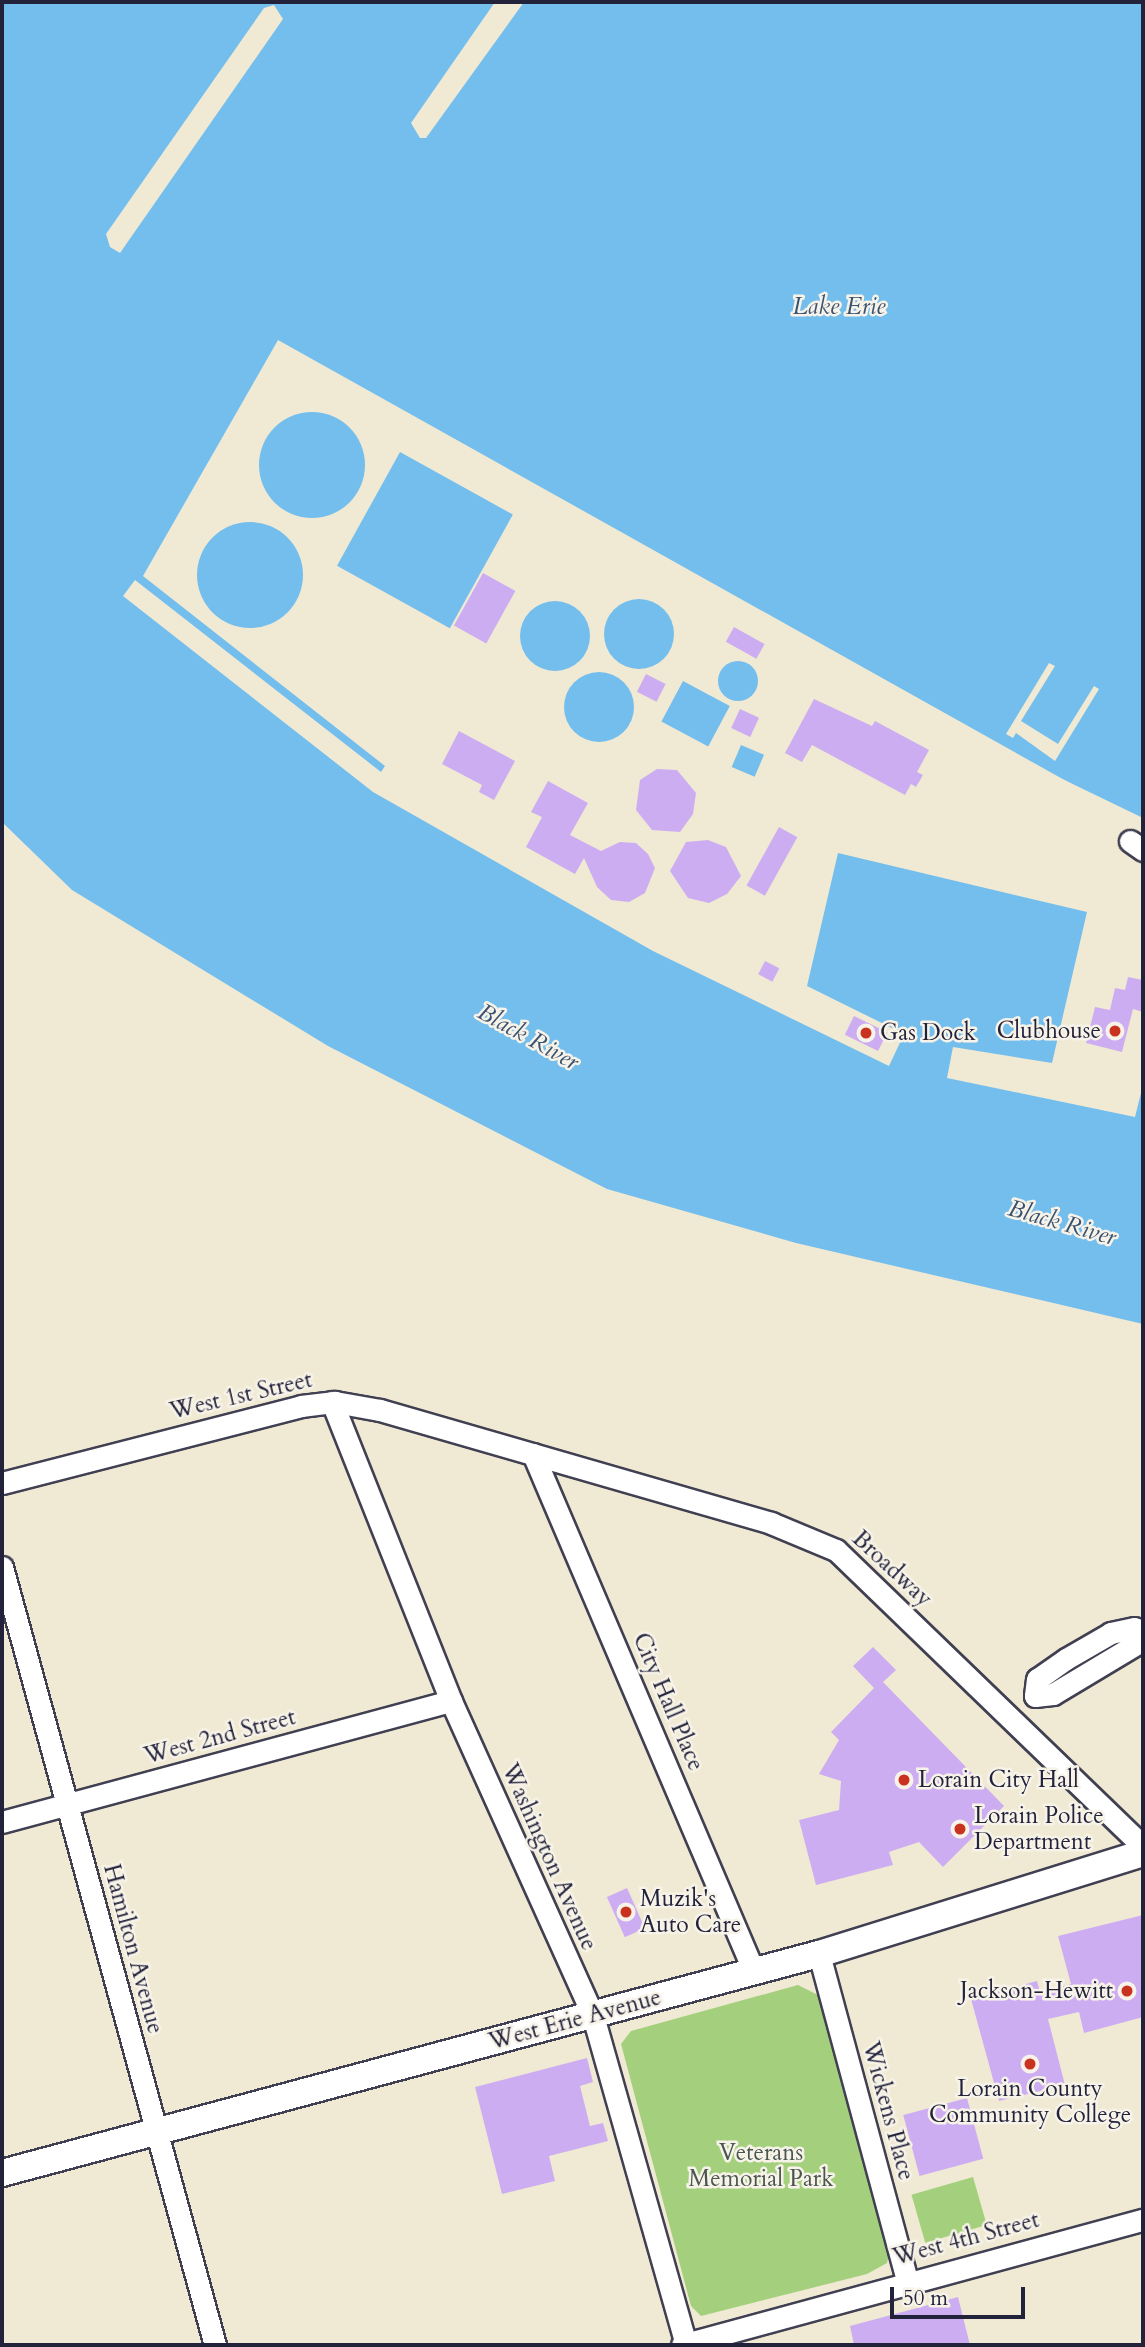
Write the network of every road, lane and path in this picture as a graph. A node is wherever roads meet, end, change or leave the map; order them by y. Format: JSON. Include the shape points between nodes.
{"nodes":[{"id":1,"x":332,"y":1402,"type":"junction"},
{"id":2,"x":533,"y":1454,"type":"junction"},
{"id":3,"x":2,"y":1483,"type":"edge"},
{"id":4,"x":2,"y":1567,"type":"edge"},
{"id":5,"x":1143,"y":1631,"type":"edge"},
{"id":6,"x":1143,"y":1640,"type":"edge"},
{"id":7,"x":1035,"y":1696,"type":"junction"},
{"id":8,"x":451,"y":1701,"type":"junction"},
{"id":9,"x":1011,"y":1719,"type":"junction"},
{"id":10,"x":66,"y":1805,"type":"junction"},
{"id":11,"x":2,"y":1822,"type":"edge"},
{"id":12,"x":1143,"y":1846,"type":"edge"},
{"id":13,"x":1143,"y":1853,"type":"edge"},
{"id":14,"x":819,"y":1954,"type":"junction"},
{"id":15,"x":754,"y":1972,"type":"junction"},
{"id":16,"x":593,"y":2016,"type":"junction"},
{"id":17,"x":156,"y":2132,"type":"junction"},
{"id":18,"x":2,"y":2173,"type":"edge"},
{"id":19,"x":1143,"y":2220,"type":"edge"},
{"id":20,"x":907,"y":2281,"type":"junction"},
{"id":21,"x":215,"y":2345,"type":"edge"},
{"id":22,"x":684,"y":2345,"type":"edge"}],
"edges":[{"from":1,"to":2,"type":"street","name":"West 1st Street","via":[[373,1408]]},
{"from":1,"to":3,"type":"street","name":"West 1st Street"},
{"from":1,"to":8,"type":"street","name":"Washington Avenue"},
{"from":2,"to":9,"type":"street","name":"Broadway","via":[[820,1541],[836,1550]]},
{"from":2,"to":15,"type":"street","name":"City Hall Place"},
{"from":4,"to":10,"type":"street","name":"Hamilton Avenue"},
{"from":5,"to":7,"type":"street","via":[[1134,1628],[1111,1633],[1066,1659],[1037,1679]]},
{"from":6,"to":7,"type":"street","via":[[1053,1694]]},
{"from":7,"to":9,"type":"street"},
{"from":8,"to":10,"type":"street","name":"West 2nd Street"},
{"from":8,"to":16,"type":"street","name":"Washington Avenue"},
{"from":9,"to":12,"type":"street","name":"Broadway"},
{"from":10,"to":11,"type":"street","name":"West 2nd Street"},
{"from":10,"to":17,"type":"street","name":"Hamilton Avenue"},
{"from":13,"to":14,"type":"main road","name":"West Erie Avenue"},
{"from":14,"to":15,"type":"main road","name":"West Erie Avenue"},
{"from":14,"to":20,"type":"street","name":"Wickens Place"},
{"from":15,"to":16,"type":"main road","name":"West Erie Avenue"},
{"from":16,"to":17,"type":"main road","name":"West Erie Avenue"},
{"from":16,"to":22,"type":"street","name":"Washington Avenue"},
{"from":17,"to":18,"type":"main road","name":"West Erie Avenue"},
{"from":17,"to":21,"type":"street","name":"Hamilton Avenue"},
{"from":19,"to":20,"type":"street","name":"West 4th Street"},
{"from":20,"to":22,"type":"street","name":"West 4th Street"}]}
